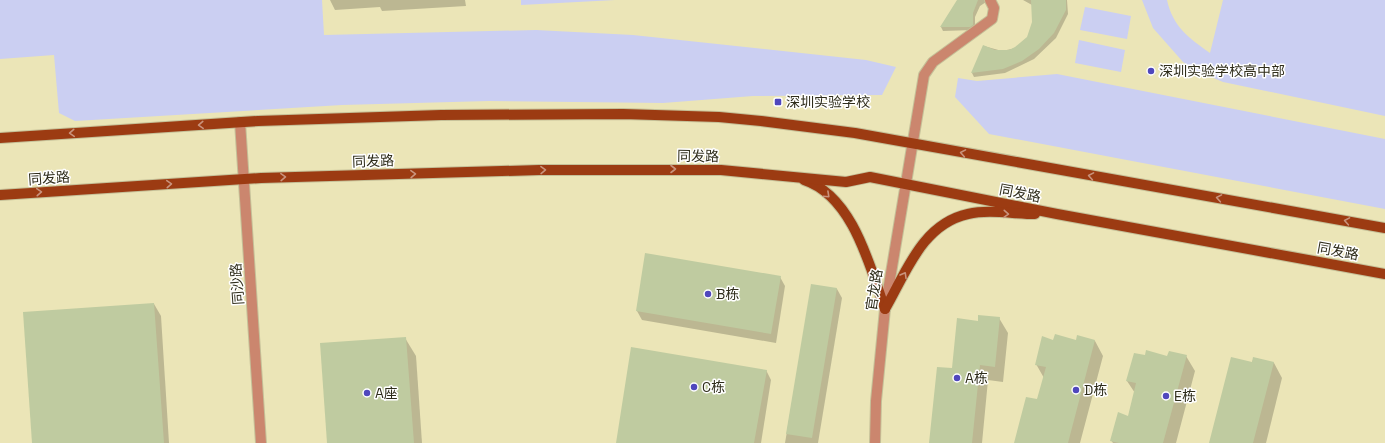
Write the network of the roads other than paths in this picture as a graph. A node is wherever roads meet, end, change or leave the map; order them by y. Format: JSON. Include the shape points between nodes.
{"nodes":[{"id":1,"x":990,"y":0,"type":"edge"},
{"id":2,"x":240,"y":122,"type":"junction"},
{"id":3,"x":0,"y":138,"type":"edge"},
{"id":4,"x":912,"y":143,"type":"junction"},
{"id":5,"x":793,"y":177,"type":"junction"},
{"id":6,"x":244,"y":179,"type":"junction"},
{"id":7,"x":905,"y":184,"type":"junction"},
{"id":8,"x":0,"y":195,"type":"edge"},
{"id":9,"x":1056,"y":214,"type":"junction"},
{"id":10,"x":1385,"y":228,"type":"edge"},
{"id":11,"x":1385,"y":274,"type":"edge"},
{"id":12,"x":885,"y":309,"type":"junction"},
{"id":13,"x":261,"y":443,"type":"edge"},
{"id":14,"x":875,"y":443,"type":"edge"}],
"edges":[{"from":1,"to":4,"type":"street","name":"官龙路","via":[[994,8],[992,19],[933,62],[926,70]]},
{"from":2,"to":3,"type":"main road","name":"同发路","one_way":true},
{"from":2,"to":4,"type":"main road","name":"同发路","via":[[441,115],[678,116],[783,123]]},
{"from":2,"to":6,"type":"street","name":"同沙路"},
{"from":4,"to":7,"type":"street","name":"官龙路"},
{"from":10,"to":4,"type":"main road","name":"同发路","one_way":true},
{"from":6,"to":5,"type":"main road","name":"同发路","one_way":true,"via":[[608,169],[721,170]]},
{"from":5,"to":7,"type":"main road","name":"同发路","via":[[846,182],[870,177]]},
{"from":5,"to":12,"type":"main road","one_way":true,"via":[[818,187],[845,216],[862,245]]},
{"from":8,"to":6,"type":"main road","name":"同发路","one_way":true},
{"from":6,"to":13,"type":"street","name":"同沙路"},
{"from":7,"to":9,"type":"main road","name":"同发路"},
{"from":7,"to":12,"type":"street","name":"官龙路"},
{"from":9,"to":11,"type":"main road","name":"同发路"},
{"from":12,"to":9,"type":"main road","one_way":true,"via":[[922,243],[943,223],[968,214]]},
{"from":12,"to":14,"type":"street","name":"官龙路","via":[[876,401]]}]}
